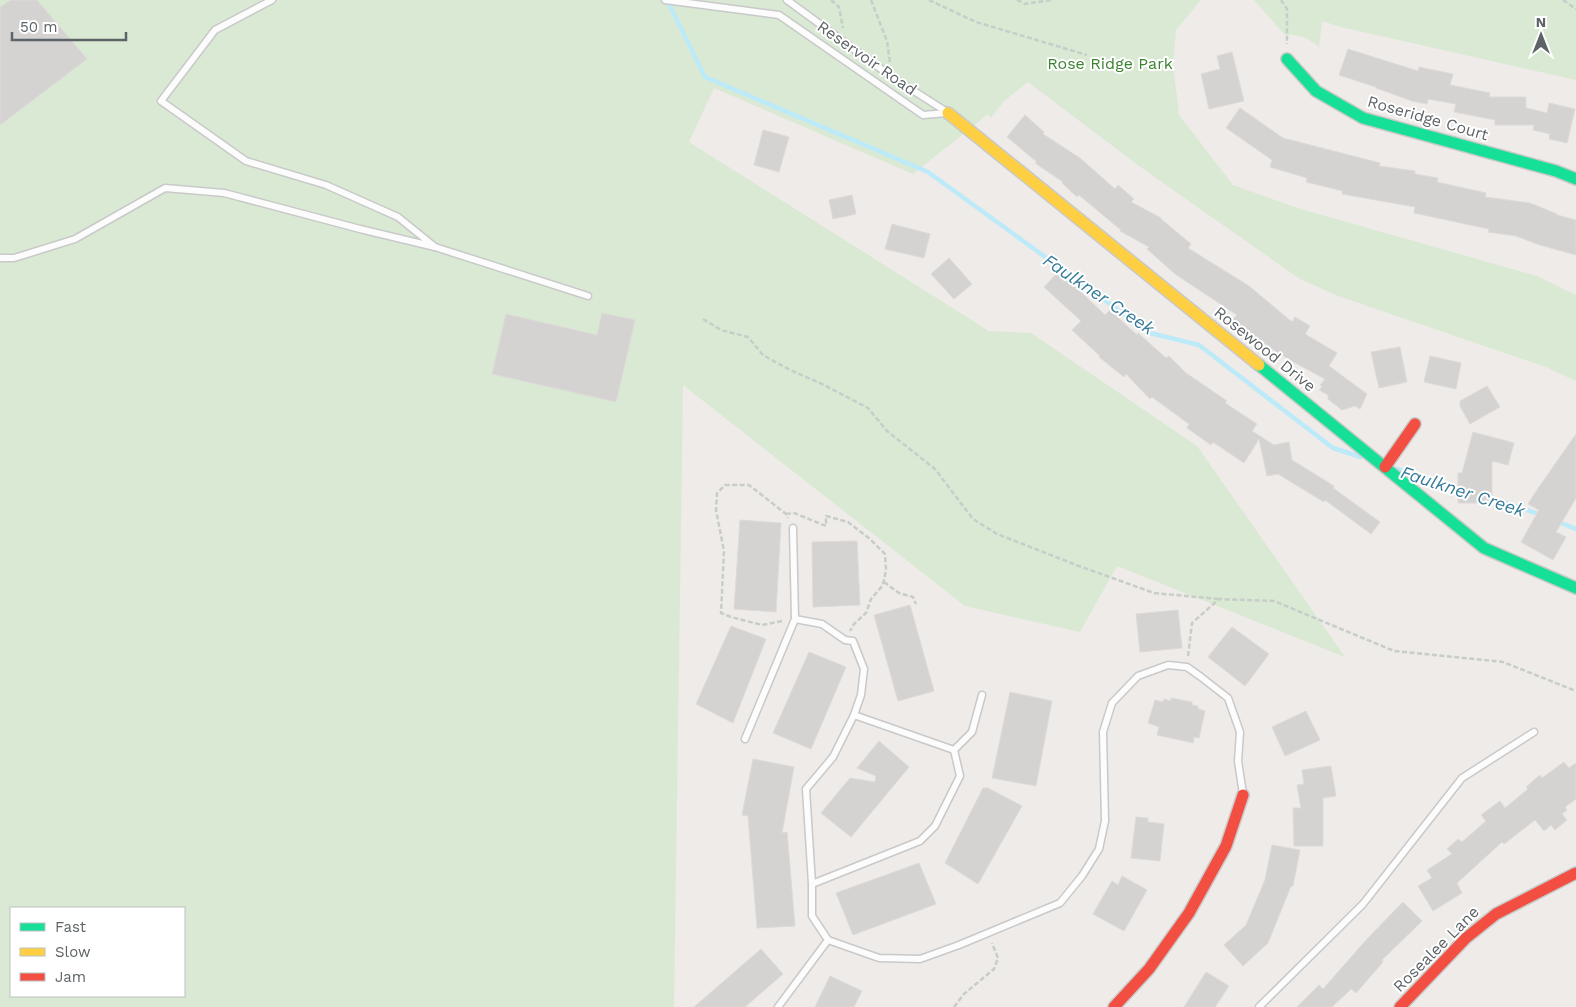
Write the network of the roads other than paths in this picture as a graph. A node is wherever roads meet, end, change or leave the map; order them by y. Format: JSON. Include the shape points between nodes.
{"nodes":[{"id":1,"x":272,"y":0,"type":"edge"},
{"id":2,"x":665,"y":0,"type":"edge"},
{"id":3,"x":787,"y":0,"type":"edge"},
{"id":4,"x":1287,"y":59,"type":"road end"},
{"id":5,"x":948,"y":113,"type":"junction"},
{"id":6,"x":1576,"y":178,"type":"edge"},
{"id":7,"x":435,"y":247,"type":"junction"},
{"id":8,"x":0,"y":258,"type":"edge"},
{"id":9,"x":588,"y":296,"type":"dead end"},
{"id":10,"x":1415,"y":424,"type":"dead end"},
{"id":11,"x":1385,"y":467,"type":"junction"},
{"id":12,"x":792,"y":528,"type":"road end"},
{"id":13,"x":1576,"y":588,"type":"edge"},
{"id":14,"x":796,"y":619,"type":"junction"},
{"id":15,"x":982,"y":695,"type":"dead end"},
{"id":16,"x":854,"y":715,"type":"junction"},
{"id":17,"x":1534,"y":732,"type":"dead end"},
{"id":18,"x":745,"y":739,"type":"dead end"},
{"id":19,"x":954,"y":750,"type":"junction"},
{"id":20,"x":1243,"y":795,"type":"joint"},
{"id":21,"x":1576,"y":873,"type":"edge"},
{"id":22,"x":812,"y":884,"type":"junction"},
{"id":23,"x":828,"y":940,"type":"junction"},
{"id":24,"x":778,"y":1007,"type":"edge"},
{"id":25,"x":1114,"y":1007,"type":"edge"},
{"id":26,"x":1259,"y":1007,"type":"edge"},
{"id":27,"x":1400,"y":1007,"type":"edge"}],
"edges":[{"from":1,"to":7,"type":"lane","via":[[215,30],[161,101],[246,161],[326,185],[398,217]]},
{"from":2,"to":5,"type":"lane","via":[[779,15],[923,115]]},
{"from":3,"to":5,"type":"lane","name":"Reservoir Road","via":[[892,78]]},
{"from":4,"to":6,"type":"street","name":"Roseridge Court","via":[[1316,91],[1363,118]]},
{"from":5,"to":11,"type":"street","name":"Rosewood Drive"},
{"from":7,"to":8,"type":"lane","via":[[224,193],[165,188],[75,239],[14,258]]},
{"from":7,"to":9,"type":"lane"},
{"from":10,"to":11,"type":"street"},
{"from":11,"to":13,"type":"street","name":"Rosewood Drive","via":[[1484,548]]},
{"from":12,"to":14,"type":"lane"},
{"from":14,"to":16,"type":"lane","via":[[822,624],[845,640],[853,641],[864,669],[861,695]]},
{"from":14,"to":18,"type":"lane"},
{"from":15,"to":19,"type":"lane","via":[[972,732]]},
{"from":16,"to":19,"type":"lane"},
{"from":16,"to":22,"type":"lane","via":[[833,757],[806,789]]},
{"from":17,"to":26,"type":"lane","via":[[1462,778],[1363,904]]},
{"from":19,"to":22,"type":"lane","via":[[960,776],[935,826],[920,841]]},
{"from":20,"to":23,"type":"lane","via":[[1238,761],[1240,732],[1228,698],[1187,668],[1168,665],[1138,676],[1112,703],[1103,732],[1105,821],[1099,849],[1060,903],[920,959],[879,958]]},
{"from":20,"to":25,"type":"street","via":[[1226,846],[1189,913],[1149,969]]},
{"from":21,"to":27,"type":"street","name":"Rosealee Lane","via":[[1496,914],[1466,938]]},
{"from":22,"to":23,"type":"lane","via":[[812,916]]},
{"from":23,"to":24,"type":"lane"}]}
